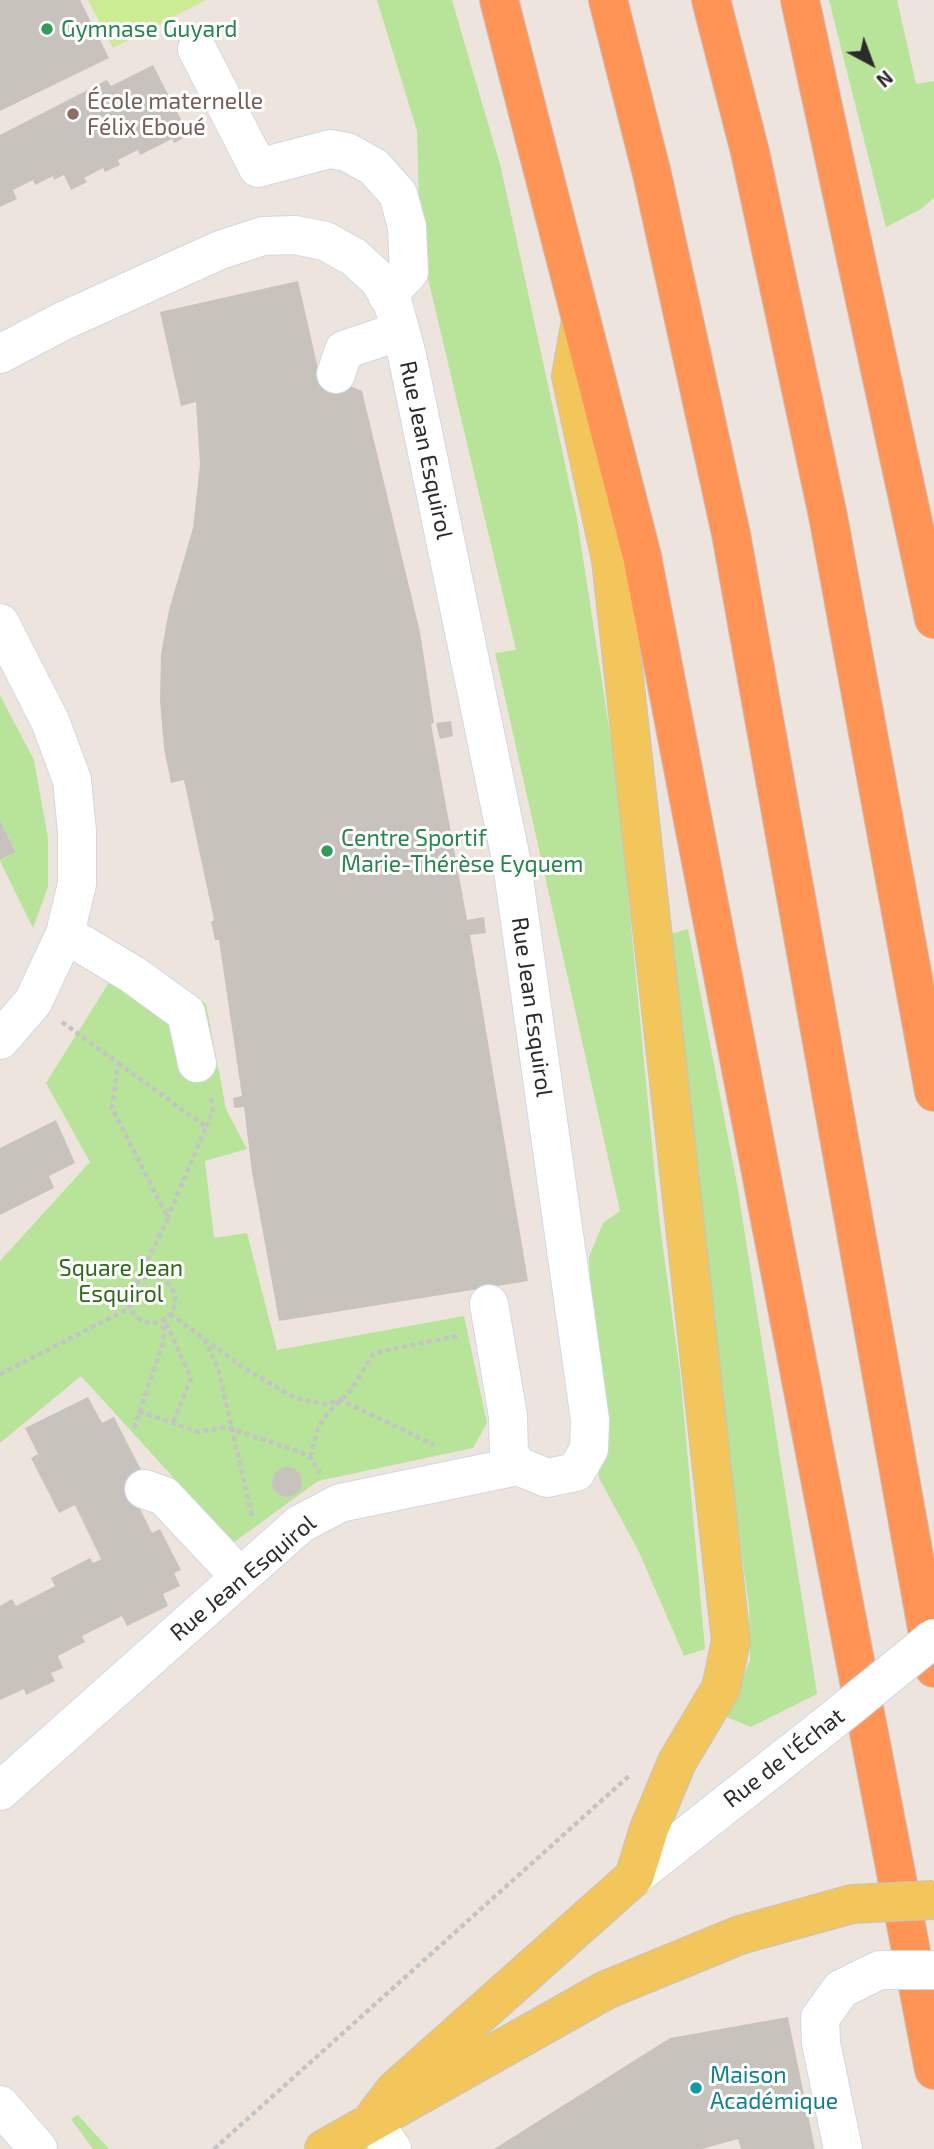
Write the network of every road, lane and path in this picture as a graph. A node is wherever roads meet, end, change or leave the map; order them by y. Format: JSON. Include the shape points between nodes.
{"nodes":[{"id":1,"x":499,"y":0,"type":"edge"},
{"id":2,"x":608,"y":0,"type":"edge"},
{"id":3,"x":710,"y":0,"type":"edge"},
{"id":4,"x":800,"y":0,"type":"edge"},
{"id":5,"x":197,"y":49,"type":"dead end"},
{"id":6,"x":387,"y":295,"type":"junction"},
{"id":7,"x":581,"y":320,"type":"junction"},
{"id":8,"x":400,"y":331,"type":"junction"},
{"id":9,"x":0,"y":354,"type":"edge"},
{"id":10,"x":336,"y":374,"type":"dead end"},
{"id":11,"x":934,"y":619,"type":"edge"},
{"id":12,"x":0,"y":623,"type":"edge"},
{"id":13,"x":65,"y":934,"type":"junction"},
{"id":14,"x":33,"y":1002,"type":"junction"},
{"id":15,"x":0,"y":1040,"type":"edge"},
{"id":16,"x":118,"y":1063,"type":"junction"},
{"id":17,"x":197,"y":1063,"type":"dead end"},
{"id":18,"x":934,"y":1092,"type":"edge"},
{"id":19,"x":212,"y":1106,"type":"dead end"},
{"id":20,"x":206,"y":1127,"type":"junction"},
{"id":21,"x":168,"y":1218,"type":"junction"},
{"id":22,"x":137,"y":1282,"type":"junction"},
{"id":23,"x":130,"y":1308,"type":"junction"},
{"id":24,"x":170,"y":1314,"type":"junction"},
{"id":25,"x":491,"y":1317,"type":"joint"},
{"id":26,"x":164,"y":1319,"type":"junction"},
{"id":27,"x":203,"y":1336,"type":"junction"},
{"id":28,"x":0,"y":1374,"type":"edge"},
{"id":29,"x":341,"y":1400,"type":"junction"},
{"id":30,"x":139,"y":1411,"type":"junction"},
{"id":31,"x":173,"y":1423,"type":"junction"},
{"id":32,"x":134,"y":1428,"type":"dead end"},
{"id":33,"x":233,"y":1429,"type":"junction"},
{"id":34,"x":436,"y":1446,"type":"dead end"},
{"id":35,"x":310,"y":1458,"type":"junction"},
{"id":36,"x":518,"y":1466,"type":"junction"},
{"id":37,"x":326,"y":1482,"type":"dead end"},
{"id":38,"x":144,"y":1489,"type":"dead end"},
{"id":39,"x":253,"y":1521,"type":"dead end"},
{"id":40,"x":240,"y":1577,"type":"junction"},
{"id":41,"x":934,"y":1638,"type":"edge"},
{"id":42,"x":934,"y":1668,"type":"edge"},
{"id":43,"x":632,"y":1774,"type":"dead end"},
{"id":44,"x":0,"y":1791,"type":"edge"},
{"id":45,"x":634,"y":1877,"type":"junction"},
{"id":46,"x":934,"y":1900,"type":"edge"},
{"id":47,"x":934,"y":1970,"type":"edge"},
{"id":48,"x":934,"y":2070,"type":"edge"},
{"id":49,"x":0,"y":2105,"type":"edge"},
{"id":50,"x":382,"y":2134,"type":"edge"},
{"id":51,"x":38,"y":2149,"type":"edge"},
{"id":52,"x":214,"y":2149,"type":"edge"},
{"id":53,"x":324,"y":2149,"type":"edge"},
{"id":54,"x":843,"y":2149,"type":"edge"}],
"edges":[{"from":1,"to":7,"type":"highway"},
{"from":2,"to":42,"type":"highway","via":[[652,174],[731,534]]},
{"from":3,"to":18,"type":"highway","via":[[750,152],[828,516]]},
{"from":4,"to":11,"type":"highway"},
{"from":5,"to":6,"type":"street","via":[[258,168],[330,149],[374,167],[398,194],[407,227],[409,272]]},
{"from":6,"to":8,"type":"street","name":"Rue Jean Esquirol"},
{"from":6,"to":9,"type":"street","name":"Rue Jean Esquirol","via":[[379,280],[354,257],[325,241],[295,235],[263,236],[220,250]]},
{"from":7,"to":45,"type":"main road","via":[[570,376],[611,561],[731,1641],[721,1688],[677,1762]]},
{"from":7,"to":48,"type":"highway","via":[[642,556]]},
{"from":8,"to":10,"type":"street","via":[[344,350]]},
{"from":8,"to":36,"type":"street","name":"Rue Jean Esquirol","via":[[512,864],[590,1420],[589,1449],[576,1472],[547,1478]]},
{"from":12,"to":13,"type":"street","via":[[50,721],[72,780],[77,884]]},
{"from":13,"to":14,"type":"street"},
{"from":13,"to":17,"type":"street","via":[[186,1013]]},
{"from":14,"to":15,"type":"street"},
{"from":14,"to":16,"type":"path"},
{"from":16,"to":20,"type":"path"},
{"from":16,"to":21,"type":"path","via":[[112,1108]]},
{"from":19,"to":20,"type":"path"},
{"from":20,"to":21,"type":"path"},
{"from":21,"to":22,"type":"path"},
{"from":22,"to":23,"type":"path","via":[[130,1294]]},
{"from":22,"to":24,"type":"path","via":[[158,1278],[170,1286],[175,1300]]},
{"from":23,"to":26,"type":"path","via":[[141,1321]]},
{"from":23,"to":28,"type":"path"},
{"from":24,"to":26,"type":"path"},
{"from":24,"to":27,"type":"path"},
{"from":25,"to":29,"type":"path","via":[[374,1353]]},
{"from":25,"to":36,"type":"street","via":[[508,1416],[509,1454]]},
{"from":26,"to":30,"type":"path","via":[[163,1343]]},
{"from":26,"to":31,"type":"path","via":[[191,1378]]},
{"from":27,"to":29,"type":"path","via":[[247,1370],[295,1398],[324,1404]]},
{"from":27,"to":33,"type":"path","via":[[218,1368]]},
{"from":29,"to":34,"type":"path"},
{"from":29,"to":35,"type":"path","via":[[318,1428]]},
{"from":30,"to":31,"type":"path"},
{"from":30,"to":32,"type":"path"},
{"from":31,"to":33,"type":"path","via":[[198,1432]]},
{"from":33,"to":35,"type":"path"},
{"from":33,"to":39,"type":"path"},
{"from":35,"to":37,"type":"path"},
{"from":36,"to":40,"type":"street","name":"Rue Jean Esquirol","via":[[340,1503],[300,1524]]},
{"from":38,"to":40,"type":"street","via":[[164,1496]]},
{"from":40,"to":44,"type":"street","name":"Rue Jean Esquirol"},
{"from":41,"to":45,"type":"street","name":"Rue de l'Échat","bridge":true},
{"from":43,"to":52,"type":"path"},
{"from":45,"to":50,"type":"main road","via":[[395,2090]]},
{"from":46,"to":50,"type":"main road","bridge":true,"via":[[852,1904],[740,1936],[606,1990]]},
{"from":47,"to":54,"type":"street","bridge":true,"via":[[880,1970],[841,1989],[820,2018]]},
{"from":49,"to":51,"type":"street"},
{"from":50,"to":53,"type":"main road"}]}
